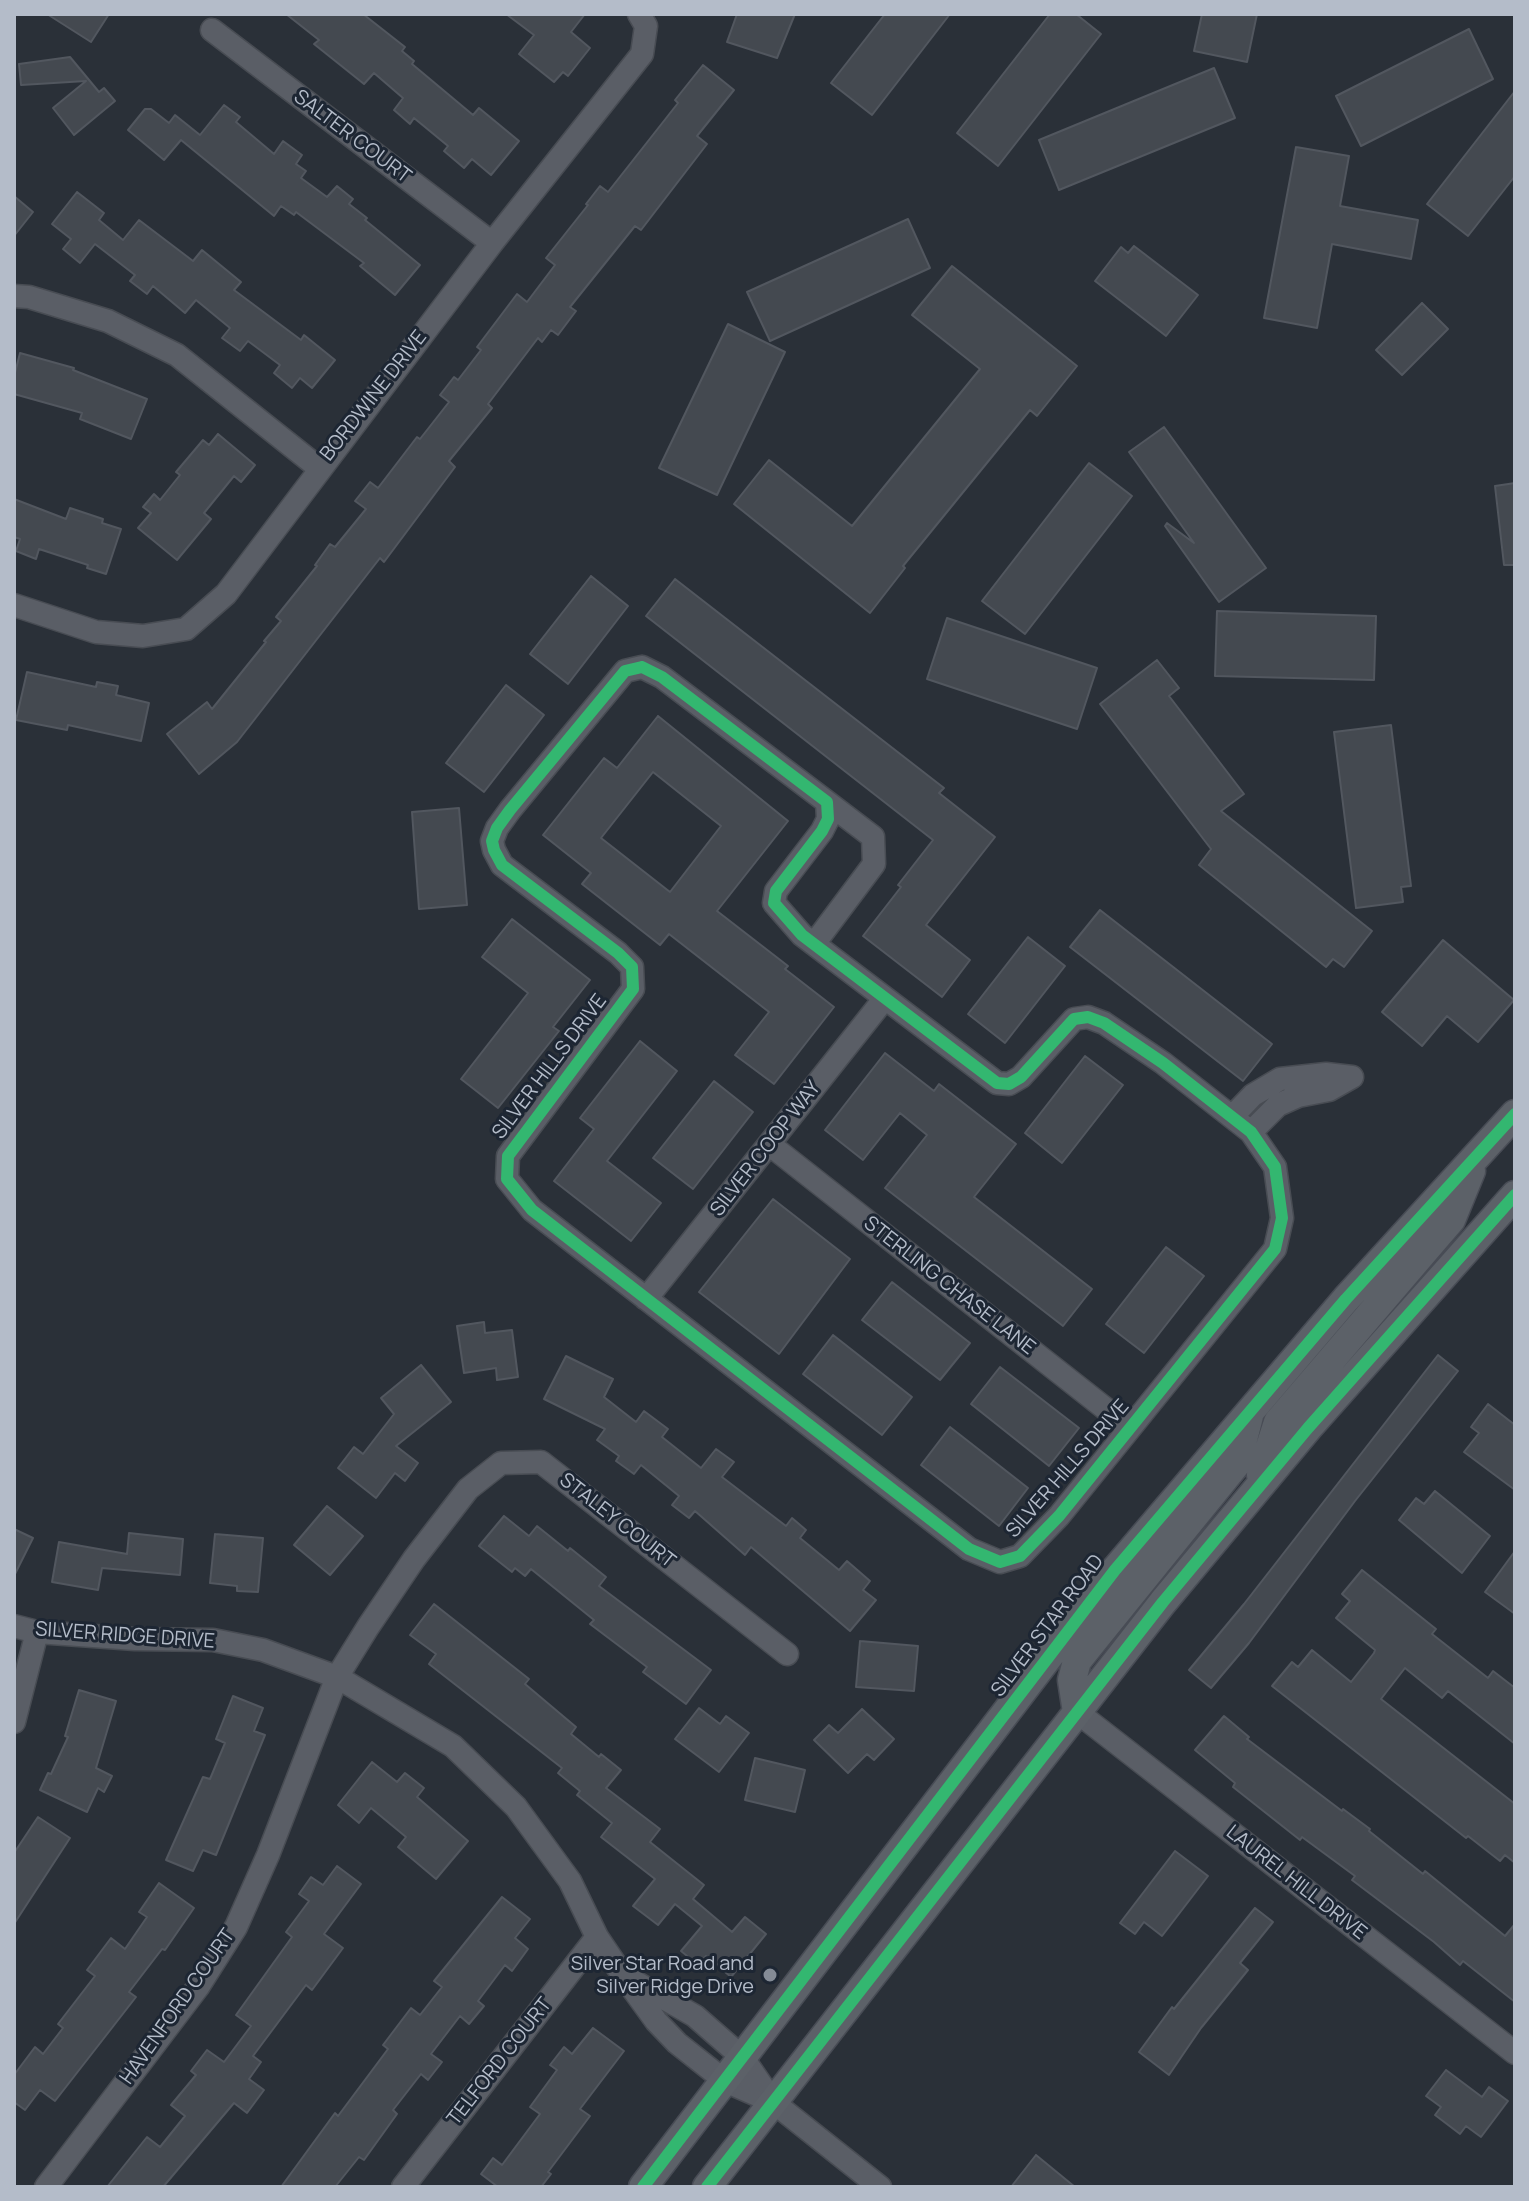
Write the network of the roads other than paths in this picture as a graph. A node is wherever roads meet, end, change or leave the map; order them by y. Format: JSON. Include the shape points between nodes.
{"nodes":[{"id":1,"x":639,"y":14,"type":"edge"},
{"id":2,"x":212,"y":30,"type":"dead end"},
{"id":3,"x":492,"y":243,"type":"junction"},
{"id":4,"x":14,"y":296,"type":"edge"},
{"id":5,"x":319,"y":468,"type":"junction"},
{"id":6,"x":14,"y":605,"type":"edge"},
{"id":7,"x":827,"y":802,"type":"junction"},
{"id":8,"x":814,"y":944,"type":"junction"},
{"id":9,"x":885,"y":998,"type":"junction"},
{"id":10,"x":1515,"y":1114,"type":"edge"},
{"id":11,"x":1232,"y":1117,"type":"junction"},
{"id":12,"x":1251,"y":1132,"type":"junction"},
{"id":13,"x":769,"y":1144,"type":"junction"},
{"id":14,"x":1476,"y":1156,"type":"junction"},
{"id":15,"x":1515,"y":1195,"type":"edge"},
{"id":16,"x":646,"y":1299,"type":"junction"},
{"id":17,"x":1251,"y":1408,"type":"junction"},
{"id":18,"x":1130,"y":1428,"type":"junction"},
{"id":19,"x":1255,"y":1491,"type":"junction"},
{"id":20,"x":14,"y":1626,"type":"edge"},
{"id":21,"x":37,"y":1632,"type":"junction"},
{"id":22,"x":787,"y":1654,"type":"dead end"},
{"id":23,"x":337,"y":1677,"type":"junction"},
{"id":24,"x":1077,"y":1712,"type":"junction"},
{"id":25,"x":14,"y":1722,"type":"edge"},
{"id":26,"x":597,"y":1937,"type":"junction"},
{"id":27,"x":622,"y":1974,"type":"junction"},
{"id":28,"x":1515,"y":2053,"type":"edge"},
{"id":29,"x":743,"y":2058,"type":"junction"},
{"id":30,"x":725,"y":2081,"type":"junction"},
{"id":31,"x":773,"y":2102,"type":"junction"},
{"id":32,"x":46,"y":2187,"type":"edge"},
{"id":33,"x":403,"y":2187,"type":"edge"},
{"id":34,"x":643,"y":2187,"type":"edge"},
{"id":35,"x":707,"y":2187,"type":"edge"},
{"id":36,"x":880,"y":2187,"type":"edge"}],
"edges":[{"from":1,"to":3,"type":"street","name":"BORDWINE DRIVE","via":[[646,26],[642,54]]},
{"from":2,"to":3,"type":"street","name":"SALTER COURT"},
{"from":3,"to":5,"type":"street","name":"BORDWINE DRIVE"},
{"from":4,"to":5,"type":"street","via":[[108,321],[177,355]]},
{"from":5,"to":6,"type":"street","name":"BORDWINE DRIVE","via":[[226,594],[186,629],[143,636],[96,632]]},
{"from":7,"to":8,"type":"street","name":"SILVER HILLS DRIVE","via":[[822,831],[776,891],[774,903]]},
{"from":7,"to":8,"type":"street","via":[[873,837],[874,864]]},
{"from":7,"to":16,"type":"street","name":"SILVER HILLS DRIVE","via":[[642,667],[625,671],[497,828],[492,841],[502,865],[632,967],[633,989],[508,1156],[507,1179],[532,1210]]},
{"from":8,"to":9,"type":"street","name":"SILVER HILLS DRIVE"},
{"from":9,"to":11,"type":"street","name":"SILVER HILLS DRIVE","via":[[997,1083],[1021,1077],[1074,1019],[1088,1017],[1163,1063]]},
{"from":9,"to":13,"type":"street","name":"SILVER COOP WAY"},
{"from":10,"to":14,"type":"main road","name":"SILVER STAR ROAD"},
{"from":11,"to":12,"type":"street","name":"SILVER HILLS DRIVE"},
{"from":11,"to":12,"type":"street","via":[[1253,1095],[1280,1079],[1352,1077],[1329,1090],[1278,1105]]},
{"from":12,"to":18,"type":"street","name":"SILVER HILLS DRIVE","via":[[1275,1167],[1282,1218],[1275,1249]]},
{"from":13,"to":16,"type":"street","name":"SILVER COOP WAY"},
{"from":13,"to":18,"type":"street","name":"STERLING CHASE LANE"},
{"from":14,"to":17,"type":"main road","name":"SILVER STAR ROAD"},
{"from":14,"to":19,"type":"main road","via":[[1451,1220],[1278,1422]]},
{"from":15,"to":19,"type":"main road"},
{"from":16,"to":18,"type":"street","name":"SILVER HILLS DRIVE","via":[[969,1549],[1000,1562],[1020,1556],[1059,1516]]},
{"from":17,"to":24,"type":"main road","via":[[1237,1463],[1077,1661],[1072,1680]]},
{"from":17,"to":29,"type":"main road","name":"SILVER STAR ROAD","via":[[1115,1570]]},
{"from":19,"to":24,"type":"main road"},
{"from":20,"to":21,"type":"street","name":"SILVER RIDGE DRIVE"},
{"from":21,"to":23,"type":"street","name":"SILVER RIDGE DRIVE","via":[[213,1640],[263,1650]]},
{"from":21,"to":25,"type":"street"},
{"from":22,"to":23,"type":"street","name":"STALEY COURT","via":[[541,1462],[501,1463],[468,1489],[432,1535]]},
{"from":23,"to":26,"type":"street","name":"SILVER RIDGE DRIVE","via":[[453,1746],[516,1807],[570,1881]]},
{"from":23,"to":32,"type":"street","name":"HAVENFORD COURT","via":[[236,1927],[198,1987]]},
{"from":24,"to":28,"type":"street","name":"LAUREL HILL DRIVE"},
{"from":24,"to":31,"type":"main road"},
{"from":26,"to":27,"type":"street","name":"SILVER RIDGE DRIVE"},
{"from":26,"to":33,"type":"street","name":"TELFORD COURT"},
{"from":27,"to":29,"type":"street","name":"SILVER RIDGE DRIVE","via":[[695,2016]]},
{"from":27,"to":30,"type":"street","name":"SILVER RIDGE DRIVE","via":[[677,2043]]},
{"from":29,"to":30,"type":"main road","name":"SILVER STAR ROAD"},
{"from":29,"to":31,"type":"street","name":"SILVER RIDGE DRIVE"},
{"from":30,"to":31,"type":"street","name":"SILVER RIDGE DRIVE"},
{"from":30,"to":34,"type":"main road","name":"SILVER STAR ROAD"},
{"from":31,"to":35,"type":"main road"},
{"from":31,"to":36,"type":"street"}]}
